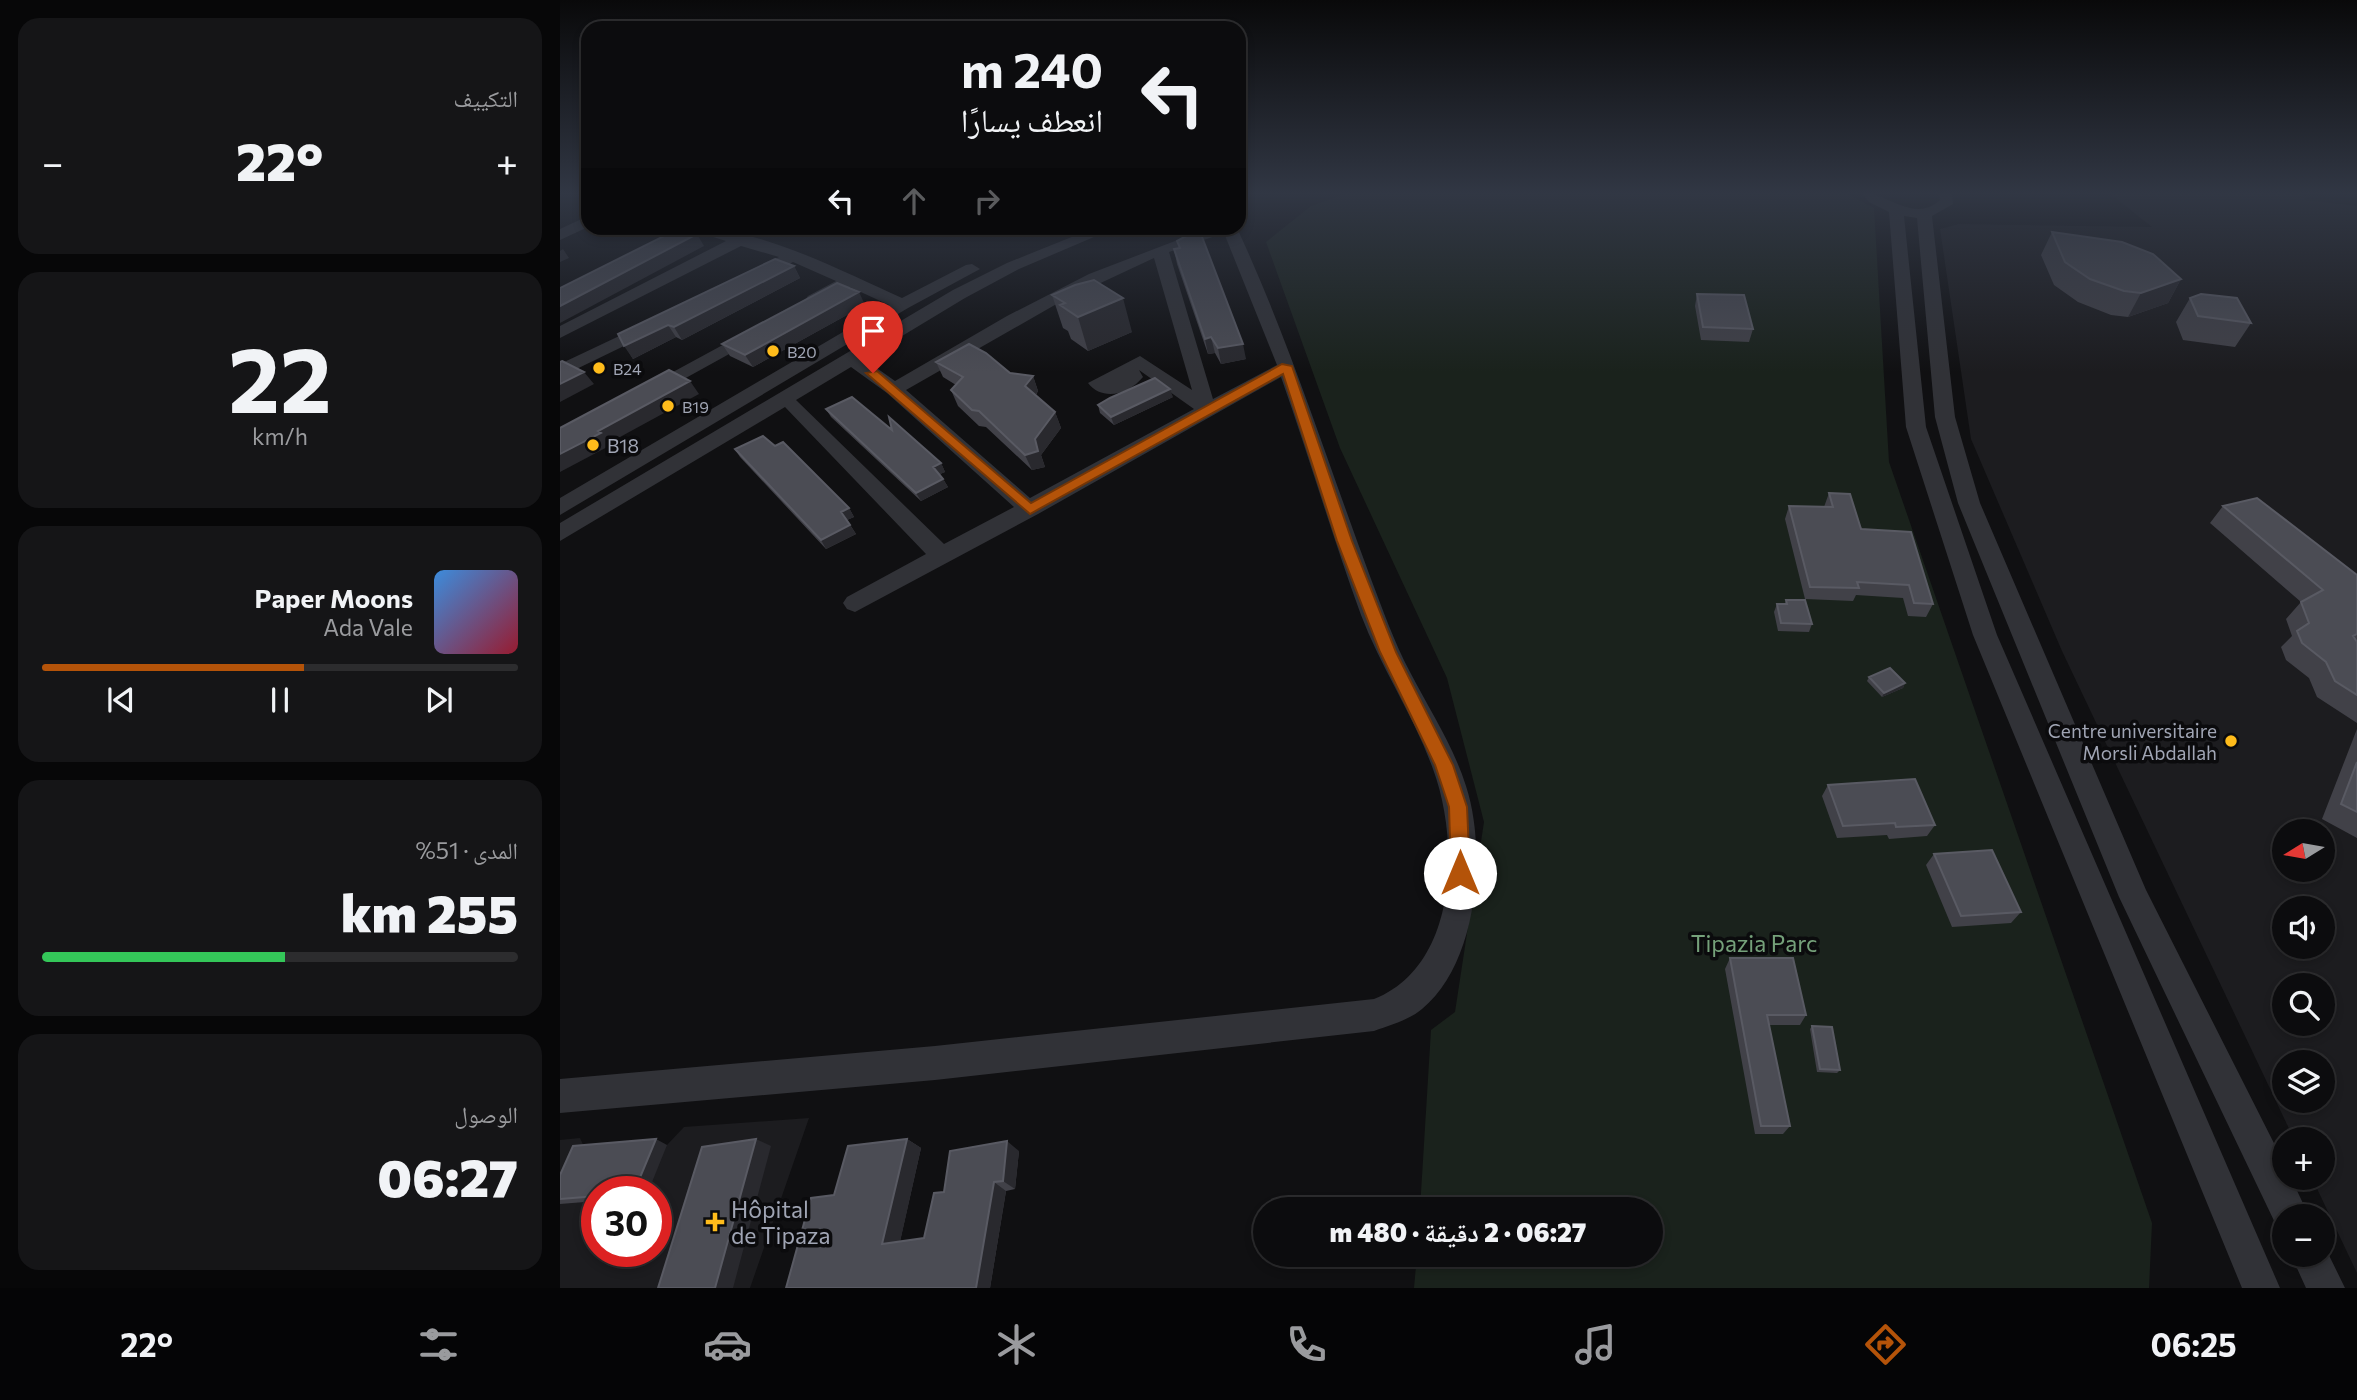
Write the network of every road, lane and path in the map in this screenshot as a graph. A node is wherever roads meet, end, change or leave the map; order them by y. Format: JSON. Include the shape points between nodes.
{"nodes":[{"id":1,"x":716,"y":252,"type":"edge"},
{"id":2,"x":781,"y":252,"type":"edge"},
{"id":3,"x":1009,"y":252,"type":"edge"},
{"id":4,"x":1047,"y":252,"type":"edge"},
{"id":5,"x":1154,"y":252,"type":"edge"},
{"id":6,"x":1161,"y":252,"type":"edge"},
{"id":7,"x":1240,"y":252,"type":"edge"},
{"id":8,"x":1900,"y":252,"type":"edge"},
{"id":9,"x":1928,"y":252,"type":"edge"},
{"id":10,"x":793,"y":256,"type":"junction"},
{"id":11,"x":850,"y":280,"type":"junction"},
{"id":12,"x":732,"y":286,"type":"edge"},
{"id":13,"x":902,"y":304,"type":"junction"},
{"id":14,"x":802,"y":307,"type":"edge"},
{"id":15,"x":670,"y":316,"type":"edge"},
{"id":16,"x":765,"y":326,"type":"edge"},
{"id":17,"x":560,"y":333,"type":"edge"},
{"id":18,"x":851,"y":358,"type":"junction"},
{"id":19,"x":1286,"y":366,"type":"junction"},
{"id":20,"x":1124,"y":370,"type":"dead end"},
{"id":21,"x":560,"y":371,"type":"edge"},
{"id":22,"x":894,"y":389,"type":"junction"},
{"id":23,"x":632,"y":399,"type":"edge"},
{"id":24,"x":794,"y":405,"type":"dead end"},
{"id":25,"x":1207,"y":410,"type":"junction"},
{"id":26,"x":560,"y":508,"type":"edge"},
{"id":27,"x":1030,"y":509,"type":"junction"},
{"id":28,"x":560,"y":533,"type":"edge"},
{"id":29,"x":942,"y":556,"type":"junction"},
{"id":30,"x":855,"y":603,"type":"dead end"},
{"id":31,"x":560,"y":1096,"type":"edge"},
{"id":32,"x":2285,"y":1204,"type":"edge"},
{"id":33,"x":2316,"y":1267,"type":"edge"},
{"id":34,"x":2261,"y":1288,"type":"edge"},
{"id":35,"x":2326,"y":1288,"type":"edge"}],
"edges":[{"from":1,"to":17,"type":"street"},
{"from":2,"to":10,"type":"street"},
{"from":3,"to":13,"type":"street"},
{"from":4,"to":18,"type":"street","via":[[1013,266]]},
{"from":5,"to":22,"type":"street","via":[[992,332]]},
{"from":6,"to":25,"type":"street"},
{"from":7,"to":19,"type":"street"},
{"from":8,"to":34,"type":"street","via":[[1916,427],[1985,635]]},
{"from":9,"to":32,"type":"street","via":[[1945,417],[1969,503],[2134,897]]},
{"from":10,"to":11,"type":"street"},
{"from":10,"to":12,"type":"street"},
{"from":11,"to":13,"type":"street"},
{"from":11,"to":14,"type":"street"},
{"from":13,"to":26,"type":"street"},
{"from":15,"to":21,"type":"street"},
{"from":16,"to":23,"type":"street"},
{"from":18,"to":22,"type":"street"},
{"from":18,"to":28,"type":"street"},
{"from":19,"to":25,"type":"street"},
{"from":19,"to":31,"type":"street","via":[[1359,578],[1388,652],[1444,765],[1458,807],[1458,911],[1439,960],[1412,998],[1374,1015],[1164,1040]]},
{"from":20,"to":25,"type":"street","via":[[1140,362]]},
{"from":22,"to":27,"type":"street"},
{"from":24,"to":29,"type":"street"},
{"from":25,"to":27,"type":"street"},
{"from":27,"to":29,"type":"street"},
{"from":29,"to":30,"type":"street"},
{"from":33,"to":35,"type":"street"}]}
